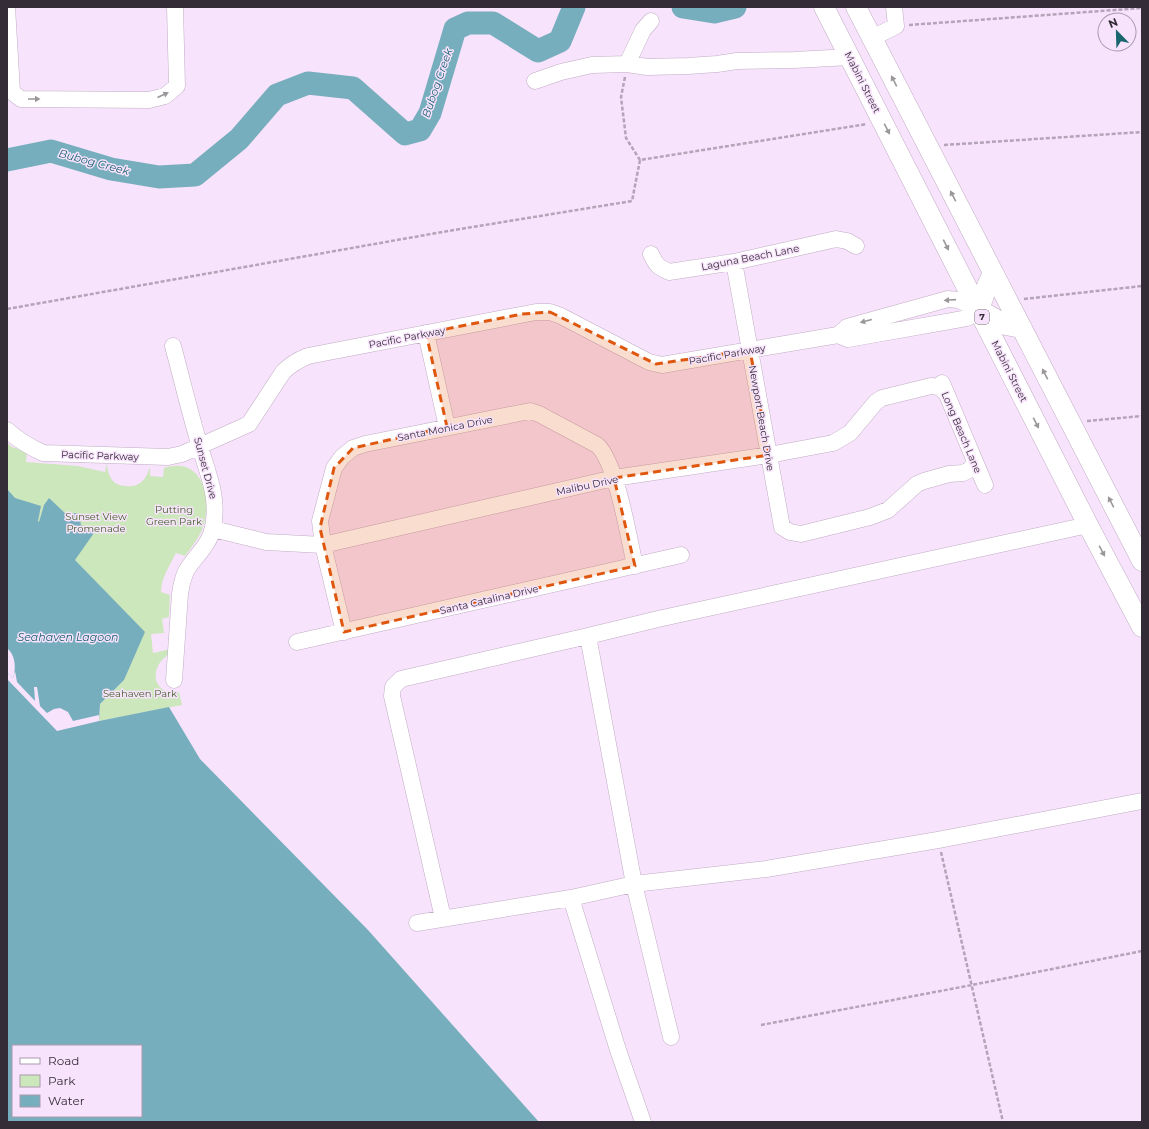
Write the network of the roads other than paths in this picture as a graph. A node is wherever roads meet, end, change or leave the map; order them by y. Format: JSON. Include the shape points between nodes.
{"nodes":[{"id":1,"x":175,"y":7,"type":"edge"},
{"id":2,"x":824,"y":7,"type":"edge"},
{"id":3,"x":856,"y":7,"type":"edge"},
{"id":4,"x":894,"y":7,"type":"edge"},
{"id":5,"x":7,"y":8,"type":"edge"},
{"id":6,"x":651,"y":21,"type":"dead end"},
{"id":7,"x":872,"y":38,"type":"junction"},
{"id":8,"x":850,"y":57,"type":"junction"},
{"id":9,"x":626,"y":64,"type":"junction"},
{"id":10,"x":535,"y":81,"type":"dead end"},
{"id":11,"x":856,"y":246,"type":"dead end"},
{"id":12,"x":651,"y":254,"type":"dead end"},
{"id":13,"x":734,"y":262,"type":"junction"},
{"id":14,"x":993,"y":273,"type":"junction"},
{"id":15,"x":919,"y":307,"type":"junction"},
{"id":16,"x":979,"y":310,"type":"junction"},
{"id":17,"x":923,"y":326,"type":"junction"},
{"id":18,"x":1022,"y":328,"type":"junction"},
{"id":19,"x":426,"y":333,"type":"junction"},
{"id":20,"x":838,"y":335,"type":"junction"},
{"id":21,"x":173,"y":346,"type":"dead end"},
{"id":22,"x":750,"y":350,"type":"junction"},
{"id":23,"x":943,"y":386,"type":"joint"},
{"id":24,"x":447,"y":428,"type":"junction"},
{"id":25,"x":7,"y":430,"type":"edge"},
{"id":26,"x":200,"y":447,"type":"junction"},
{"id":27,"x":769,"y":455,"type":"junction"},
{"id":28,"x":974,"y":459,"type":"junction"},
{"id":29,"x":614,"y":478,"type":"junction"},
{"id":30,"x":985,"y":485,"type":"dead end"},
{"id":31,"x":1088,"y":525,"type":"junction"},
{"id":32,"x":213,"y":529,"type":"junction"},
{"id":33,"x":323,"y":545,"type":"junction"},
{"id":34,"x":681,"y":555,"type":"dead end"},
{"id":35,"x":1142,"y":561,"type":"edge"},
{"id":36,"x":635,"y":566,"type":"junction"},
{"id":37,"x":1142,"y":626,"type":"edge"},
{"id":38,"x":344,"y":632,"type":"junction"},
{"id":39,"x":588,"y":636,"type":"junction"},
{"id":40,"x":297,"y":642,"type":"dead end"},
{"id":41,"x":174,"y":680,"type":"dead end"},
{"id":42,"x":1142,"y":801,"type":"edge"},
{"id":43,"x":634,"y":884,"type":"junction"},
{"id":44,"x":571,"y":898,"type":"junction"},
{"id":45,"x":443,"y":918,"type":"junction"},
{"id":46,"x":418,"y":923,"type":"dead end"},
{"id":47,"x":671,"y":1037,"type":"dead end"},
{"id":48,"x":643,"y":1122,"type":"edge"}],
"edges":[{"from":5,"to":1,"type":"street","one_way":true,"via":[[12,92],[21,99],[148,100],[165,96],[177,86]]},
{"from":2,"to":8,"type":"main road","name":"Mabini Street","number":"7"},
{"from":3,"to":7,"type":"main road"},
{"from":4,"to":7,"type":"street","via":[[896,26]]},
{"from":6,"to":9,"type":"street","via":[[643,30]]},
{"from":14,"to":7,"type":"main road","one_way":true},
{"from":8,"to":9,"type":"street","via":[[737,61],[688,66],[647,67]]},
{"from":8,"to":16,"type":"main road","name":"Mabini Street","number":"7","one_way":true},
{"from":9,"to":10,"type":"street","via":[[592,65]]},
{"from":11,"to":13,"type":"street","name":"Laguna Beach Lane","via":[[836,239]]},
{"from":12,"to":13,"type":"street","name":"Laguna Beach Lane","via":[[655,264],[669,272]]},
{"from":13,"to":22,"type":"street","name":"Newport Beach Drive"},
{"from":14,"to":16,"type":"main road"},
{"from":14,"to":18,"type":"main road"},
{"from":16,"to":15,"type":"street","name":"Pacific Parkway","one_way":true,"via":[[959,300],[948,299]]},
{"from":15,"to":17,"type":"street"},
{"from":15,"to":20,"type":"street","name":"Pacific Parkway","one_way":true,"via":[[847,327]]},
{"from":16,"to":17,"type":"street","name":"Pacific Parkway","via":[[966,318]]},
{"from":16,"to":18,"type":"main road","via":[[1006,325]]},
{"from":16,"to":31,"type":"main road","name":"Mabini Street","number":"7","one_way":true},
{"from":17,"to":20,"type":"street","name":"Pacific Parkway","via":[[848,339]]},
{"from":35,"to":18,"type":"main road","one_way":true},
{"from":19,"to":22,"type":"street","name":"Pacific Parkway","via":[[522,314],[550,312],[656,364],[671,364]]},
{"from":19,"to":24,"type":"street"},
{"from":19,"to":26,"type":"street","name":"Pacific Parkway","via":[[298,360],[283,372],[250,424]]},
{"from":20,"to":22,"type":"street","name":"Pacific Parkway"},
{"from":21,"to":26,"type":"street","name":"Sunset Drive"},
{"from":22,"to":27,"type":"street","name":"Newport Beach Drive"},
{"from":23,"to":27,"type":"street","name":"Malibu Drive","via":[[931,386],[882,398],[850,433],[833,443]]},
{"from":23,"to":28,"type":"street","name":"Long Beach Lane"},
{"from":24,"to":29,"type":"street","name":"Santa Monica Drive","via":[[530,411],[597,445],[602,450]]},
{"from":24,"to":33,"type":"street","name":"Santa Monica Drive","via":[[365,444],[353,448],[342,457],[334,468],[320,521]]},
{"from":25,"to":26,"type":"street","name":"Pacific Parkway","via":[[14,437],[43,453],[168,457]]},
{"from":26,"to":32,"type":"street","name":"Sunset Drive","via":[[215,494],[216,513]]},
{"from":27,"to":28,"type":"street","name":"Newport Beach Drive","via":[[782,527],[801,534],[888,510],[917,484],[949,474],[963,473],[973,466]]},
{"from":27,"to":29,"type":"street","name":"Malibu Drive"},
{"from":28,"to":30,"type":"street","name":"Long Beach Lane"},
{"from":29,"to":33,"type":"street","name":"Malibu Drive"},
{"from":29,"to":36,"type":"street","name":"Santa Monica Drive"},
{"from":31,"to":37,"type":"main road","name":"Mabini Street","number":"7","one_way":true},
{"from":31,"to":39,"type":"street"},
{"from":32,"to":33,"type":"street","name":"Malibu Drive","via":[[266,542]]},
{"from":32,"to":41,"type":"street","name":"Sunset Drive","via":[[182,582]]},
{"from":33,"to":38,"type":"street","name":"Santa Monica Drive"},
{"from":34,"to":36,"type":"street","name":"Santa Catalina Drive"},
{"from":36,"to":38,"type":"street","name":"Santa Catalina Drive"},
{"from":38,"to":40,"type":"street","name":"Santa Catalina Drive"},
{"from":39,"to":43,"type":"street"},
{"from":39,"to":45,"type":"street","via":[[401,679],[393,687],[392,696]]},
{"from":42,"to":43,"type":"street","via":[[938,840],[766,869]]},
{"from":43,"to":44,"type":"street"},
{"from":43,"to":47,"type":"street"},
{"from":44,"to":45,"type":"street"},
{"from":44,"to":48,"type":"street"},
{"from":45,"to":46,"type":"street"}]}
